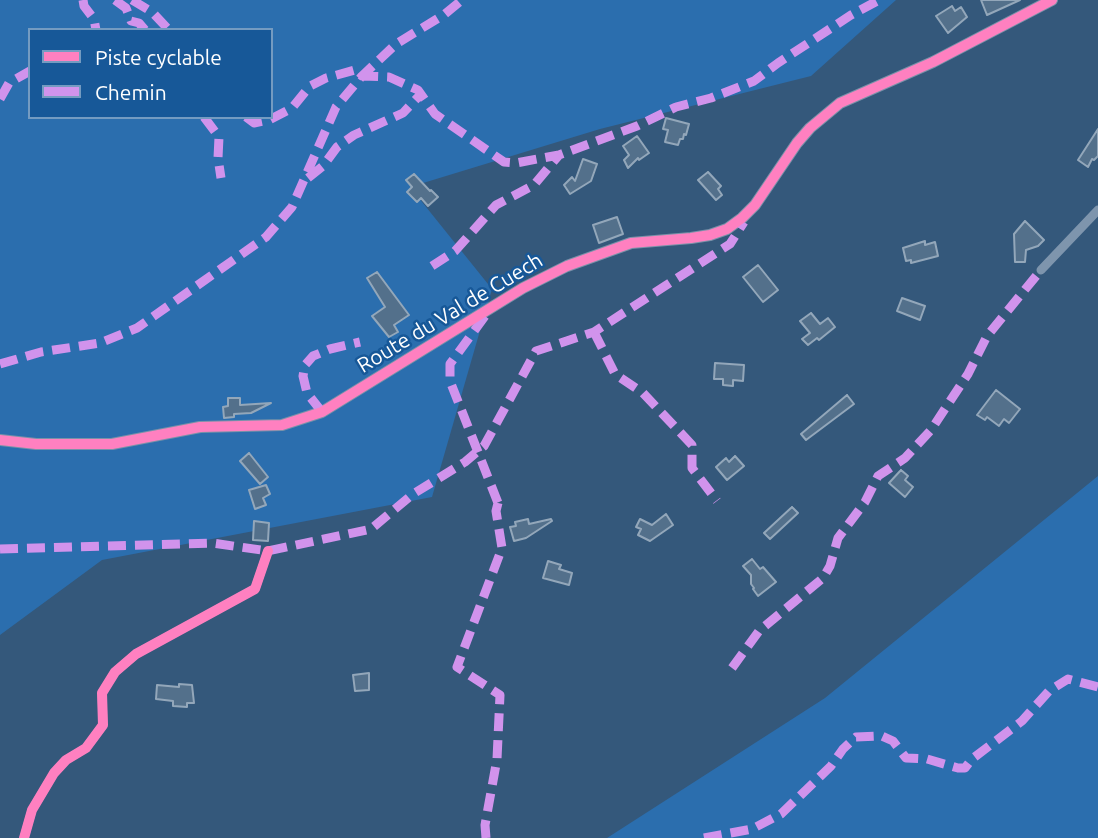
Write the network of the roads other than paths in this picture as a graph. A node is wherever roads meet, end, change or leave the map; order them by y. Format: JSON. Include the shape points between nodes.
{"nodes":[{"id":1,"x":1052,"y":0,"type":"edge"},
{"id":2,"x":1098,"y":210,"type":"edge"},
{"id":3,"x":1041,"y":270,"type":"dead end"},
{"id":4,"x":4,"y":444,"type":"edge"},
{"id":5,"x":268,"y":551,"type":"dead end"},
{"id":6,"x":24,"y":838,"type":"edge"}],
"edges":[{"from":1,"to":4,"type":"street","name":"Route du Val de Cuech","via":[[933,62],[840,103],[810,128],[755,205],[727,229],[691,238],[631,243],[567,266],[523,288],[322,412],[282,425],[200,427],[112,444]]},
{"from":2,"to":3,"type":"street"},
{"from":5,"to":6,"type":"street","via":[[255,589],[136,654],[115,672],[102,693],[103,725],[86,748],[54,773],[32,810]]}]}
